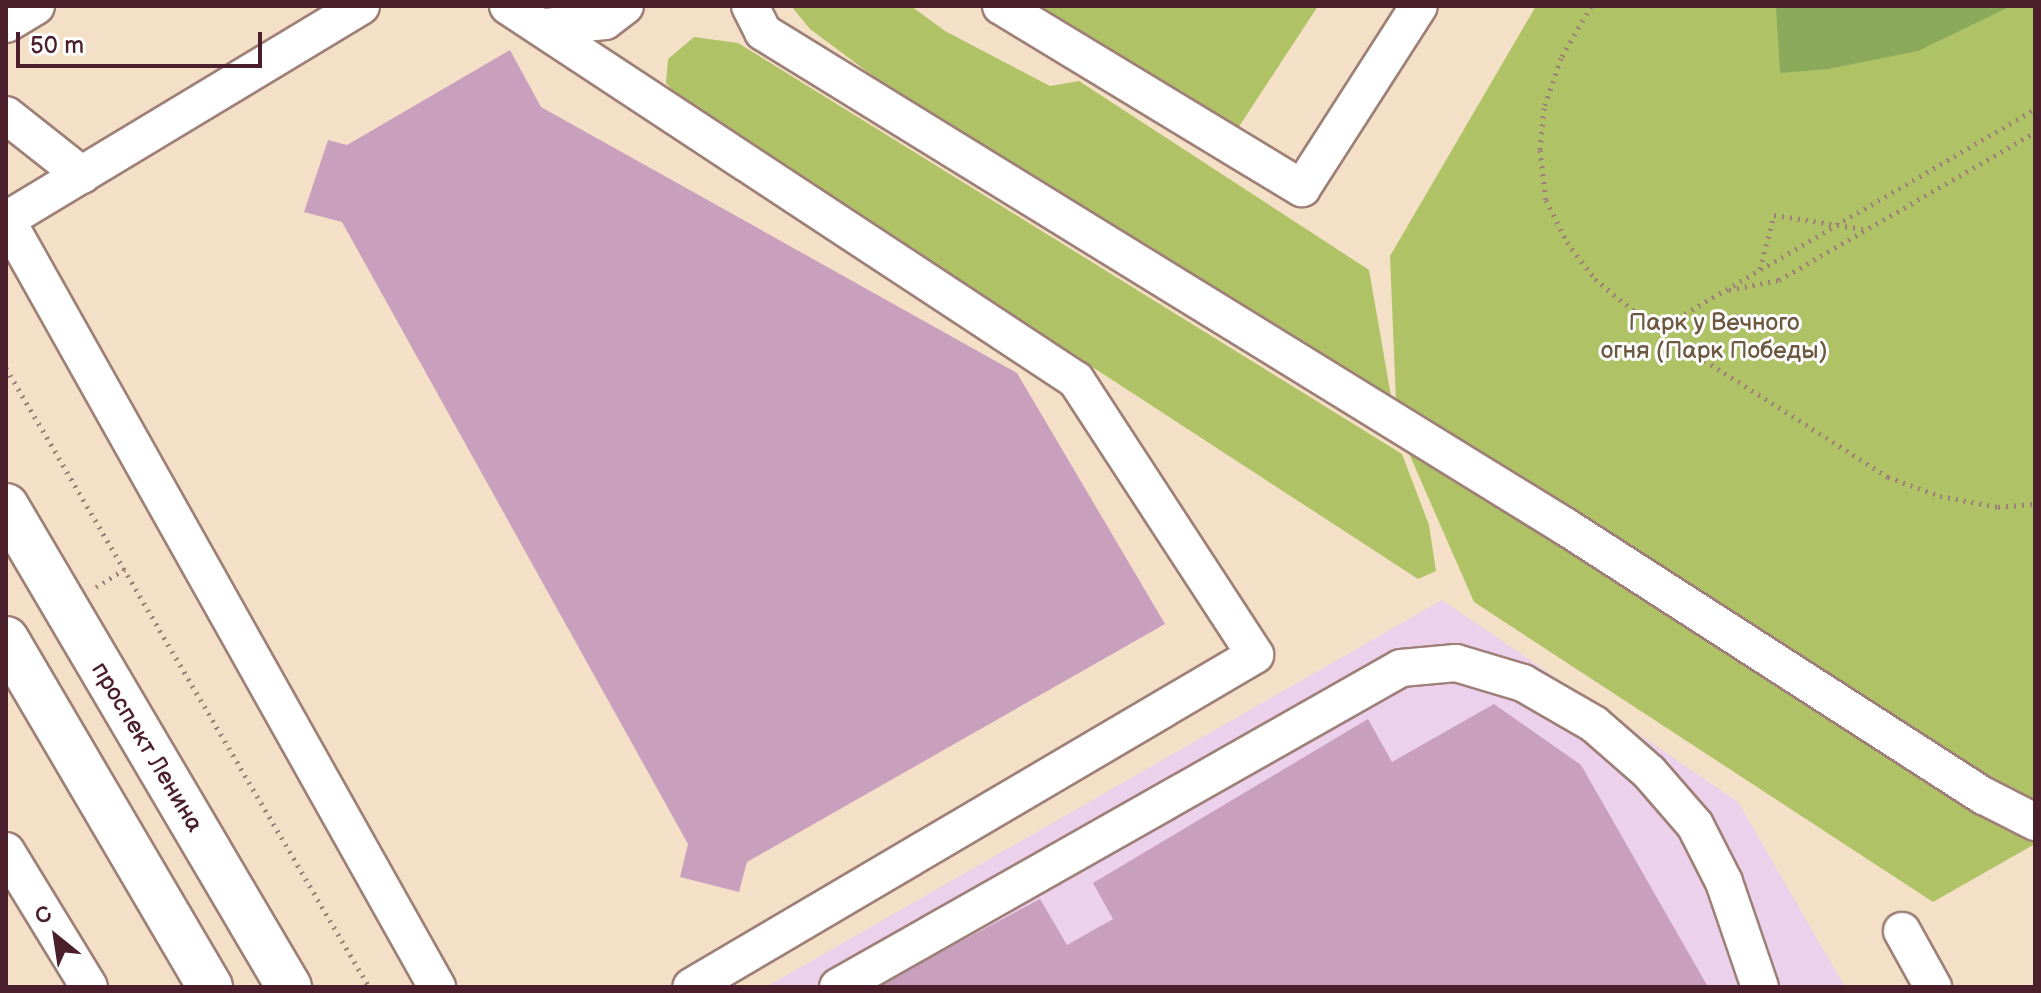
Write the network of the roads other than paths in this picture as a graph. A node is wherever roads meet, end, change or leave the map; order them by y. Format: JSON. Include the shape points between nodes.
{"nodes":[{"id":1,"x":36,"y":6,"type":"edge"},
{"id":2,"x":361,"y":6,"type":"edge"},
{"id":3,"x":508,"y":6,"type":"edge"},
{"id":4,"x":625,"y":6,"type":"edge"},
{"id":5,"x":750,"y":6,"type":"edge"},
{"id":6,"x":1001,"y":6,"type":"edge"},
{"id":7,"x":1419,"y":6,"type":"edge"},
{"id":8,"x":6,"y":24,"type":"edge"},
{"id":9,"x":545,"y":27,"type":"junction"},
{"id":10,"x":6,"y":115,"type":"edge"},
{"id":11,"x":82,"y":175,"type":"junction"},
{"id":12,"x":6,"y":506,"type":"edge"},
{"id":13,"x":6,"y":639,"type":"edge"},
{"id":14,"x":2035,"y":822,"type":"edge"},
{"id":15,"x":6,"y":851,"type":"edge"},
{"id":16,"x":1902,"y":931,"type":"dead end"},
{"id":17,"x":89,"y":987,"type":"edge"},
{"id":18,"x":210,"y":987,"type":"edge"},
{"id":19,"x":289,"y":987,"type":"edge"},
{"id":20,"x":437,"y":987,"type":"edge"},
{"id":21,"x":691,"y":987,"type":"edge"},
{"id":22,"x":838,"y":987,"type":"edge"},
{"id":23,"x":1760,"y":987,"type":"edge"},
{"id":24,"x":1933,"y":987,"type":"edge"}],
"edges":[{"from":1,"to":8,"type":"lane"},
{"from":2,"to":11,"type":"lane"},
{"from":3,"to":9,"type":"lane"},
{"from":4,"to":9,"type":"lane","via":[[605,21]]},
{"from":5,"to":14,"type":"lane","via":[[763,32],[1566,527],[1984,796]]},
{"from":6,"to":7,"type":"lane","via":[[1302,188]]},
{"from":9,"to":21,"type":"lane","via":[[1076,380],[1255,655]]},
{"from":10,"to":11,"type":"lane"},
{"from":11,"to":20,"type":"lane","via":[[16,214],[10,226],[13,237]]},
{"from":12,"to":19,"type":"main road","name":"проспект Ленина"},
{"from":13,"to":18,"type":"main road"},
{"from":15,"to":17,"type":"lane"},
{"from":16,"to":24,"type":"lane"},
{"from":22,"to":23,"type":"lane","via":[[1401,668],[1456,663],[1523,683],[1594,724],[1649,772],[1695,825],[1707,848],[1747,940]]}]}
